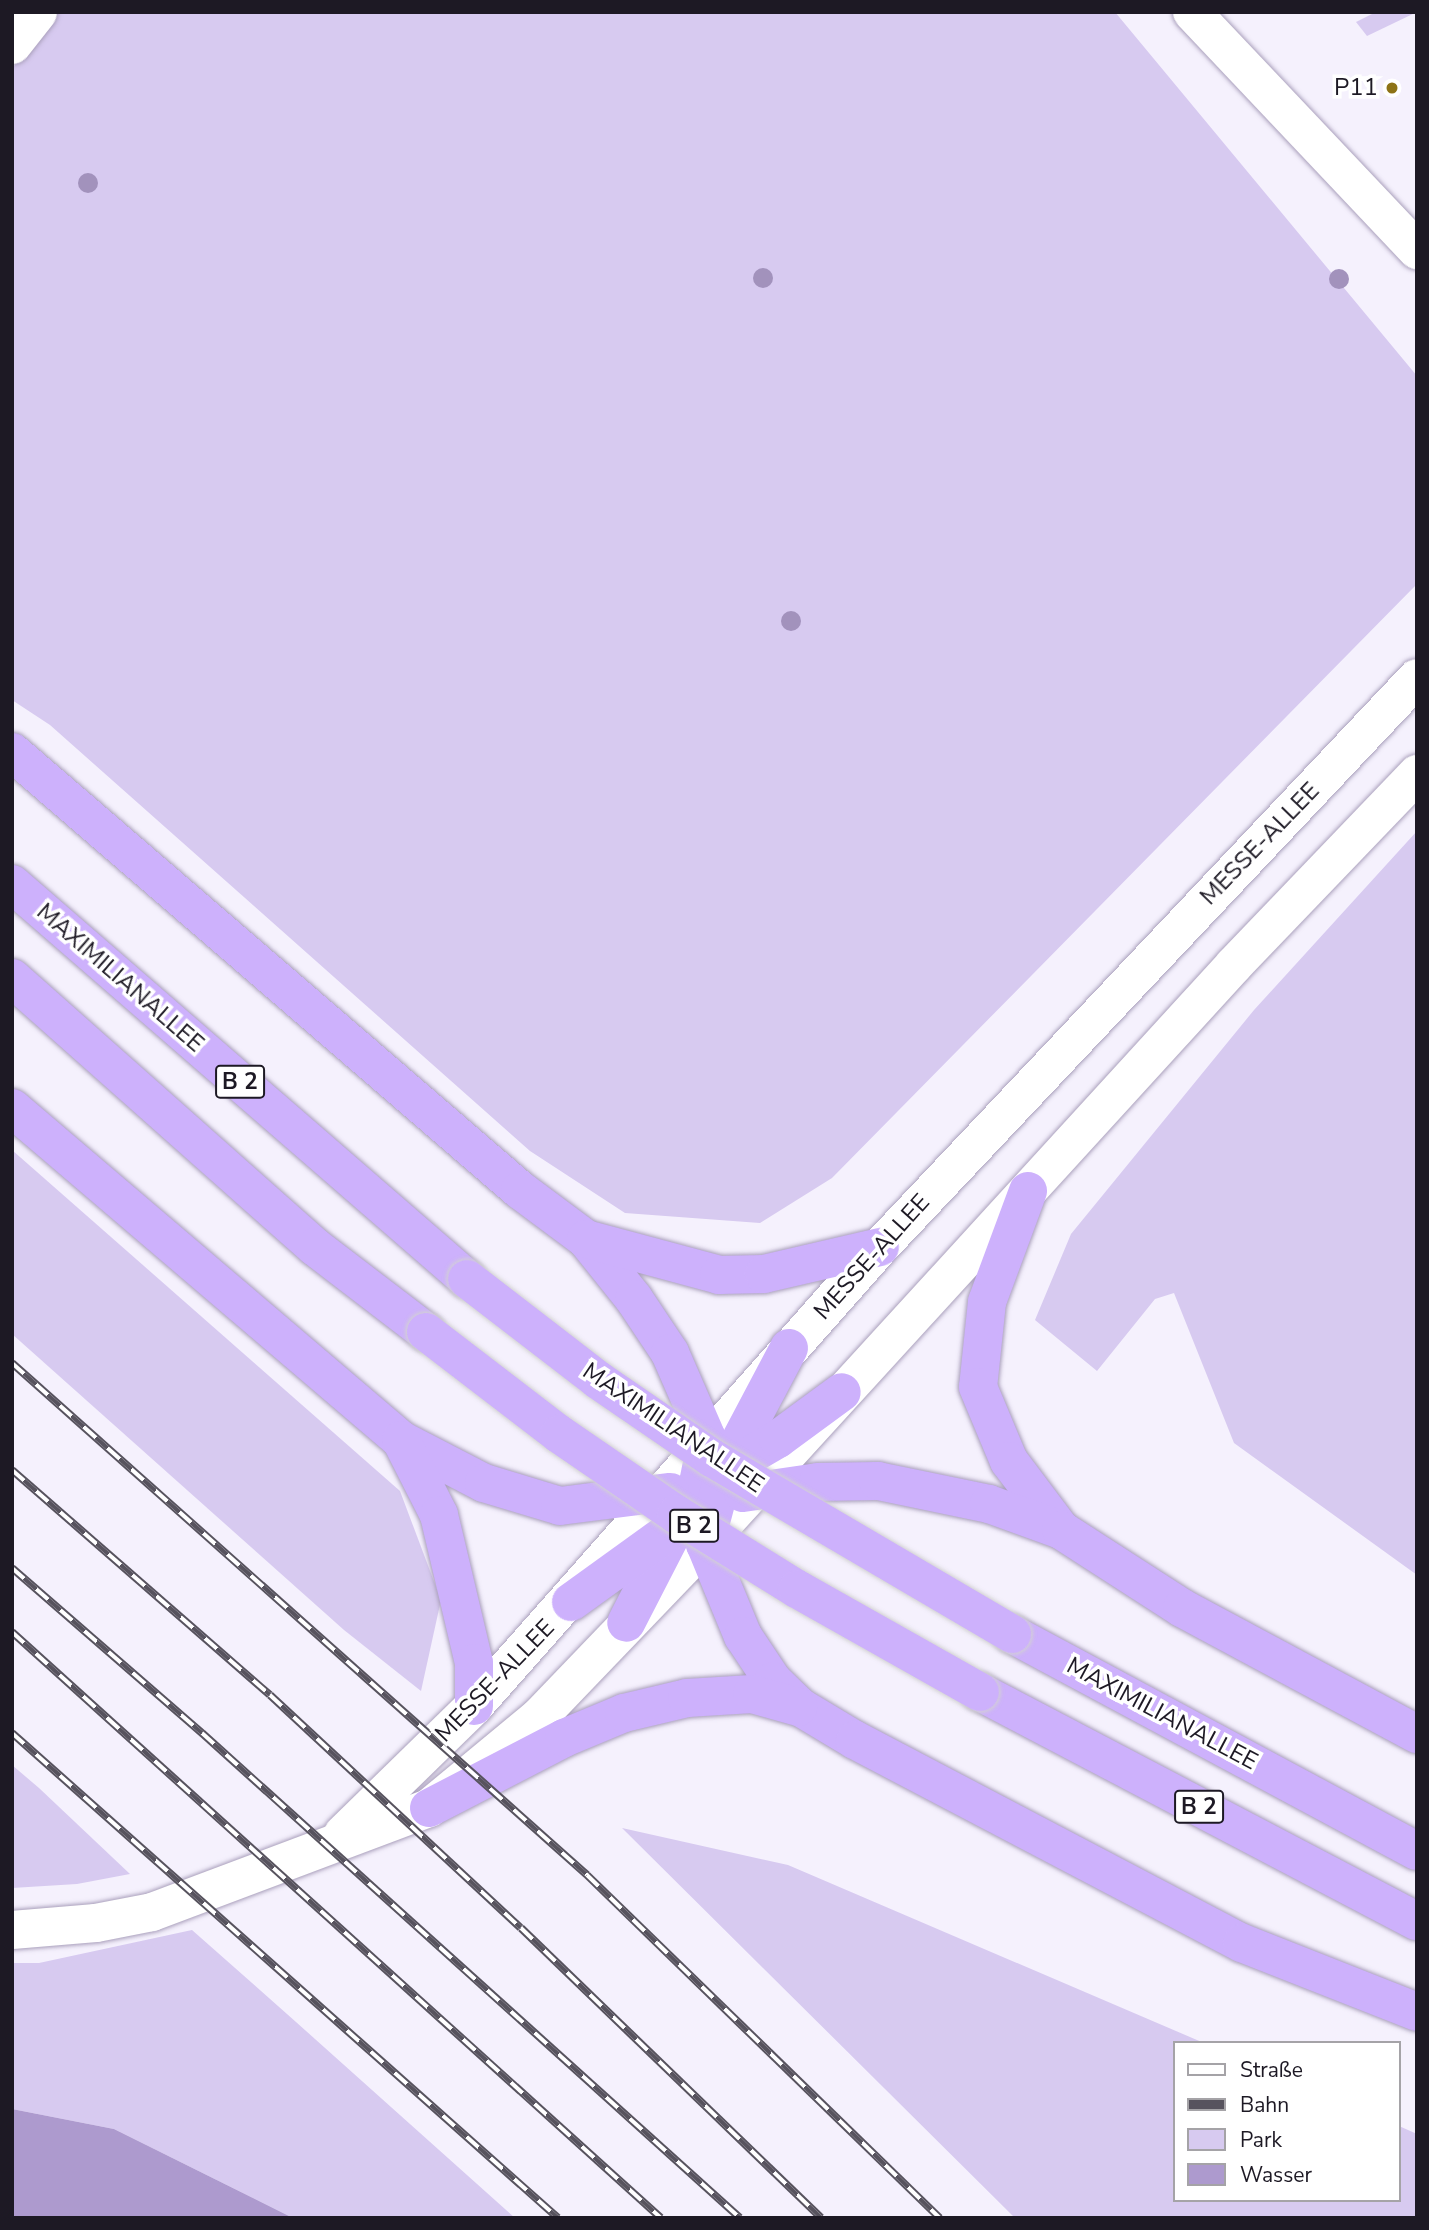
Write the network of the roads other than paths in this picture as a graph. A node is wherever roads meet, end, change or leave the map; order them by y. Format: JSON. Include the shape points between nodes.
{"nodes":[{"id":1,"x":38,"y":12,"type":"edge"},
{"id":2,"x":1192,"y":12,"type":"edge"},
{"id":3,"x":12,"y":45,"type":"edge"},
{"id":4,"x":1417,"y":250,"type":"edge"},
{"id":5,"x":1417,"y":678,"type":"edge"},
{"id":6,"x":12,"y":752,"type":"edge"},
{"id":7,"x":1417,"y":774,"type":"edge"},
{"id":8,"x":12,"y":884,"type":"edge"},
{"id":9,"x":12,"y":978,"type":"edge"},
{"id":10,"x":12,"y":1108,"type":"edge"},
{"id":11,"x":1028,"y":1191,"type":"junction"},
{"id":12,"x":586,"y":1239,"type":"junction"},
{"id":13,"x":880,"y":1247,"type":"junction"},
{"id":14,"x":789,"y":1348,"type":"joint"},
{"id":15,"x":842,"y":1392,"type":"joint"},
{"id":16,"x":401,"y":1440,"type":"junction"},
{"id":17,"x":720,"y":1477,"type":"junction"},
{"id":18,"x":683,"y":1520,"type":"junction"},
{"id":19,"x":1061,"y":1530,"type":"junction"},
{"id":20,"x":570,"y":1602,"type":"joint"},
{"id":21,"x":474,"y":1706,"type":"junction"},
{"id":22,"x":800,"y":1707,"type":"junction"},
{"id":23,"x":1417,"y":1734,"type":"edge"},
{"id":24,"x":429,"y":1808,"type":"junction"},
{"id":25,"x":334,"y":1843,"type":"junction"},
{"id":26,"x":1417,"y":1851,"type":"edge"},
{"id":27,"x":1417,"y":1921,"type":"edge"},
{"id":28,"x":12,"y":1930,"type":"edge"},
{"id":29,"x":1417,"y":2012,"type":"edge"}],
"edges":[{"from":1,"to":3,"type":"street"},
{"from":2,"to":4,"type":"main road"},
{"from":5,"to":13,"type":"main road","name":"MESSE-ALLEE"},
{"from":6,"to":12,"type":"highway","via":[[520,1190]]},
{"from":7,"to":11,"type":"main road","via":[[1289,905]]},
{"from":8,"to":26,"type":"highway","name":"MAXIMILIANALLEE","number":"B 2","bridge":true,"via":[[467,1279],[598,1380],[712,1458],[1012,1634]]},
{"from":9,"to":27,"type":"highway","number":"B 2","bridge":true,"via":[[315,1247],[559,1434],[676,1514],[797,1589],[980,1692]]},
{"from":10,"to":16,"type":"highway"},
{"from":11,"to":15,"type":"main road"},
{"from":11,"to":19,"type":"highway","via":[[987,1302],[978,1387],[1009,1461]]},
{"from":12,"to":13,"type":"highway","via":[[719,1275],[764,1274]]},
{"from":12,"to":17,"type":"highway","via":[[670,1353]]},
{"from":13,"to":14,"type":"main road","name":"MESSE-ALLEE"},
{"from":14,"to":17,"type":"highway"},
{"from":15,"to":17,"type":"highway"},
{"from":16,"to":18,"type":"highway","via":[[484,1483],[560,1506]]},
{"from":16,"to":21,"type":"highway","via":[[439,1515],[474,1663]]},
{"from":17,"to":18,"type":"highway"},
{"from":17,"to":18,"type":"highway"},
{"from":17,"to":19,"type":"highway","via":[[878,1481],[989,1504]]},
{"from":18,"to":20,"type":"highway"},
{"from":18,"to":22,"type":"highway","via":[[743,1636],[773,1681]]},
{"from":18,"to":24,"type":"main road","name":"MESSE-ALLEE","via":[[626,1623],[539,1717]]},
{"from":19,"to":23,"type":"highway","via":[[1182,1608]]},
{"from":20,"to":21,"type":"main road","name":"MESSE-ALLEE"},
{"from":21,"to":25,"type":"main road","name":"MESSE-ALLEE"},
{"from":22,"to":24,"type":"highway","via":[[752,1694],[687,1698],[624,1713],[564,1738]]},
{"from":22,"to":29,"type":"highway","via":[[1242,1943]]},
{"from":24,"to":25,"type":"main road","name":"MESSE-ALLEE"},
{"from":25,"to":28,"type":"main road","name":"MESSE-ALLEE","via":[[152,1912],[96,1923]]}]}
